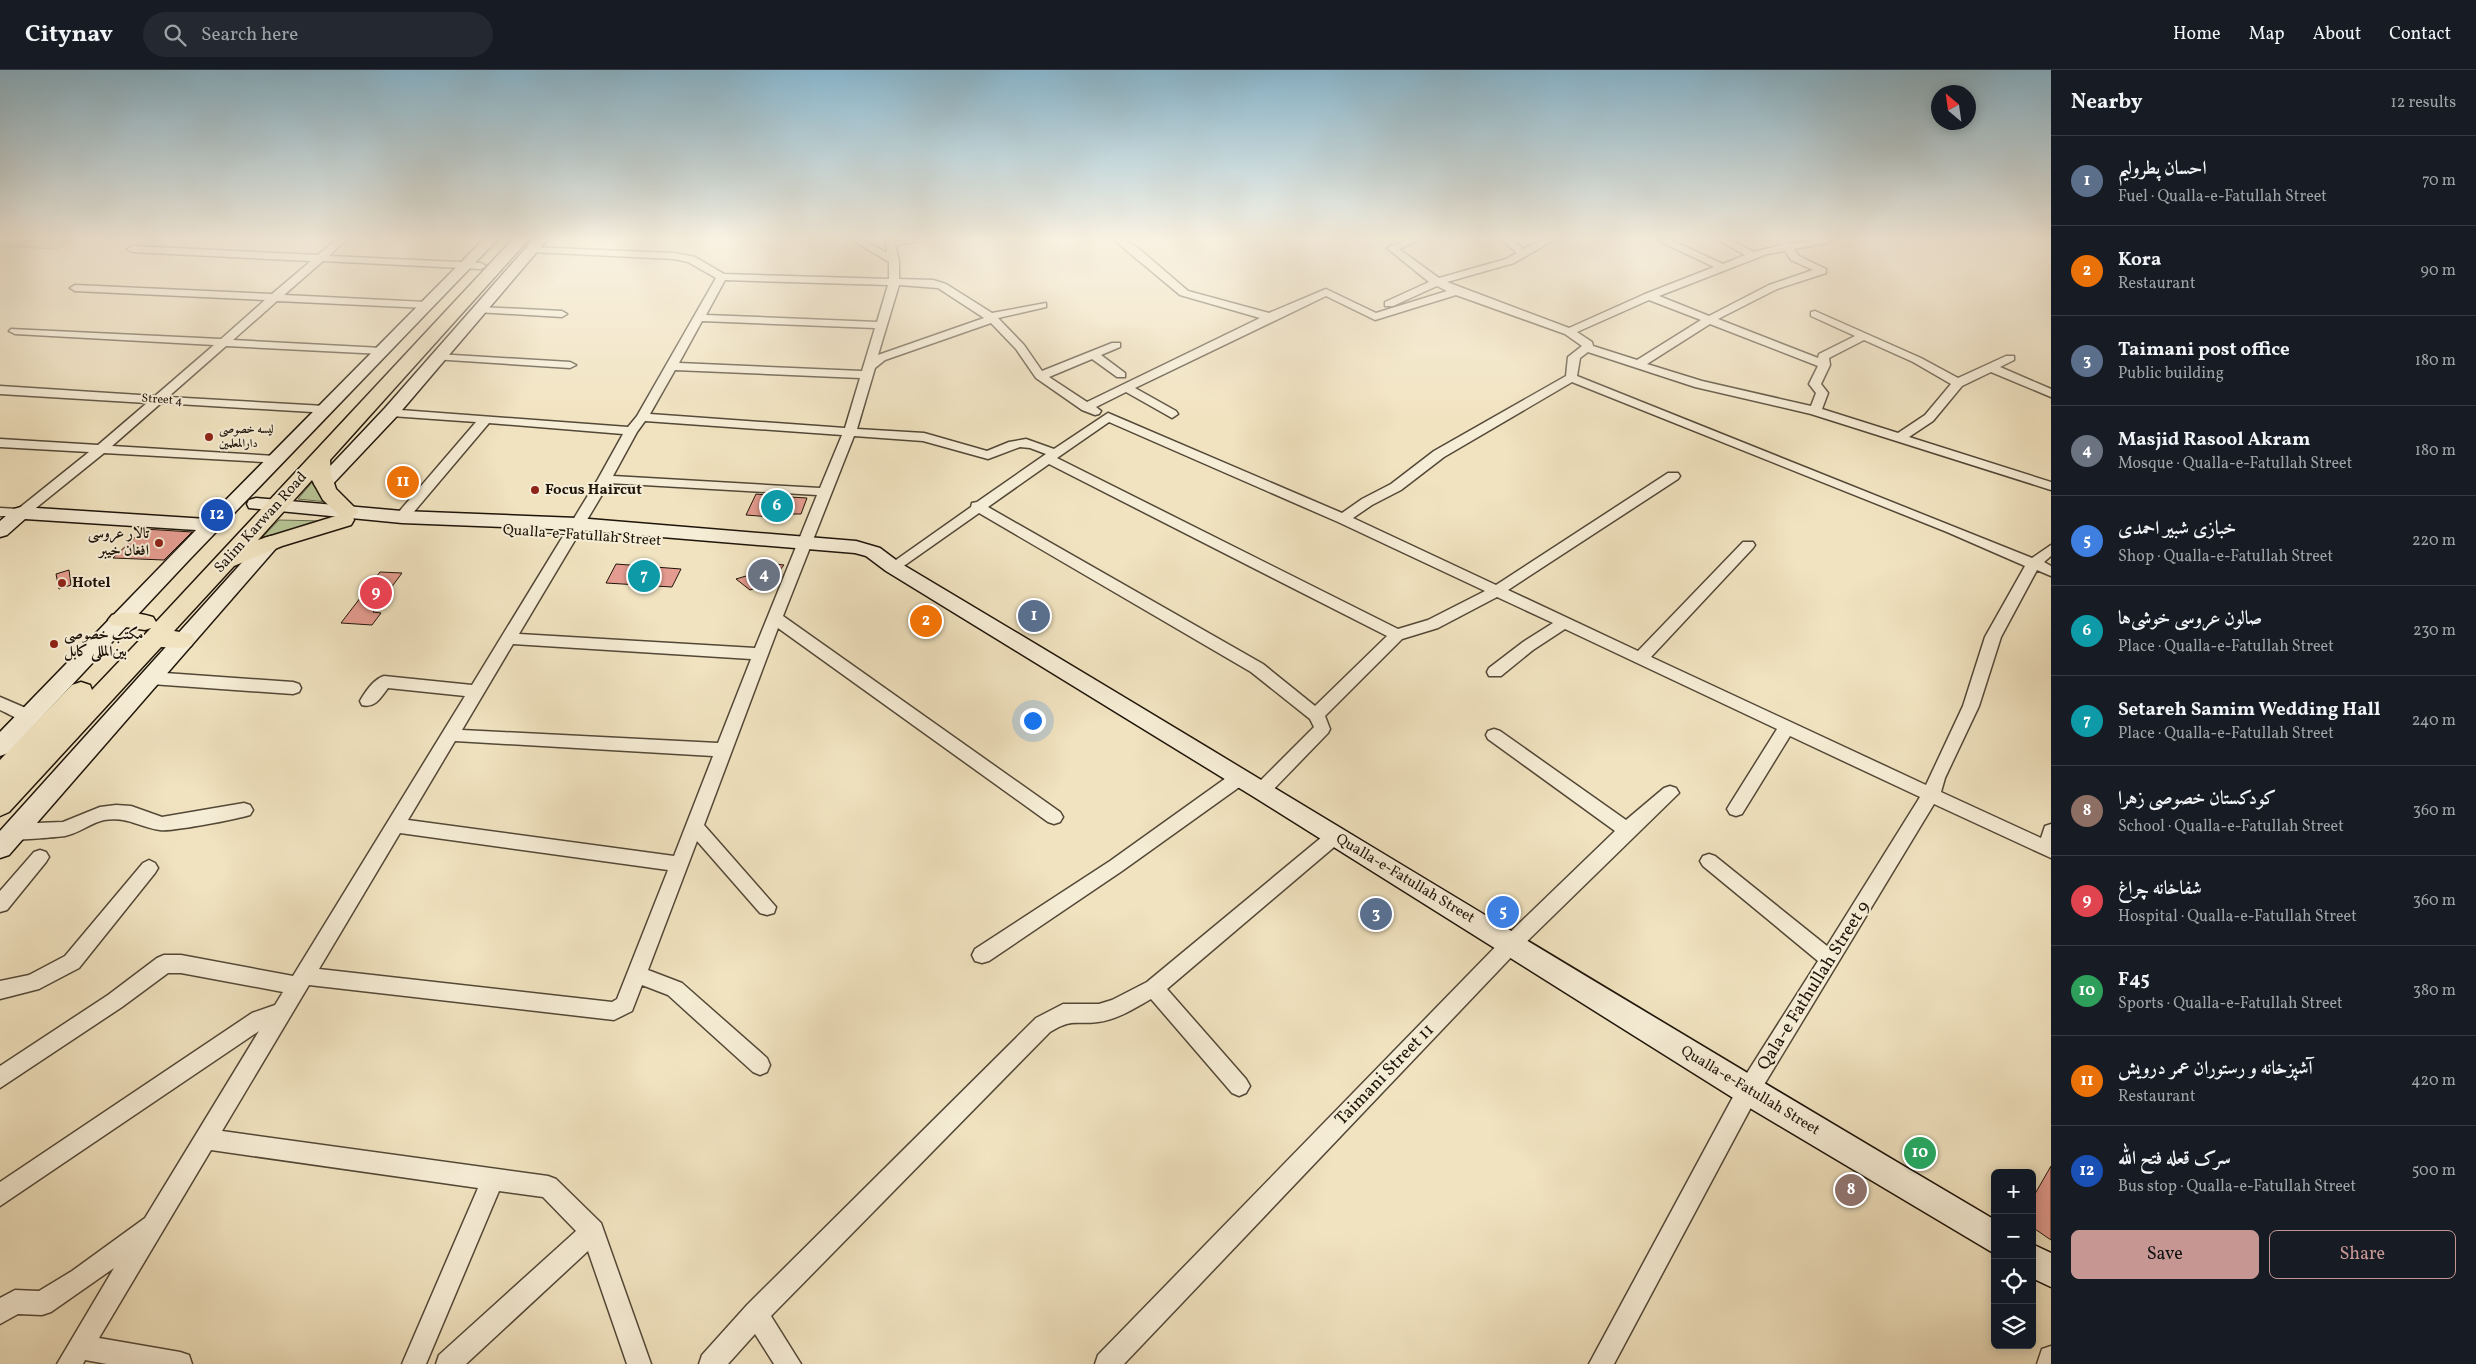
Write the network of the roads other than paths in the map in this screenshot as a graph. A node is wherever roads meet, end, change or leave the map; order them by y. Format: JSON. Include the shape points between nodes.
{"nodes":[{"id":1,"x":270,"y":300,"type":"edge"},
{"id":2,"x":338,"y":300,"type":"edge"},
{"id":3,"x":431,"y":300,"type":"edge"},
{"id":4,"x":442,"y":300,"type":"edge"},
{"id":5,"x":474,"y":300,"type":"edge"},
{"id":6,"x":487,"y":300,"type":"edge"},
{"id":7,"x":708,"y":300,"type":"edge"},
{"id":8,"x":889,"y":300,"type":"edge"},
{"id":9,"x":964,"y":300,"type":"edge"},
{"id":10,"x":1210,"y":300,"type":"edge"},
{"id":11,"x":1307,"y":300,"type":"edge"},
{"id":12,"x":1342,"y":300,"type":"edge"},
{"id":13,"x":1397,"y":300,"type":"edge"},
{"id":14,"x":1427,"y":300,"type":"edge"},
{"id":15,"x":1482,"y":300,"type":"edge"},
{"id":16,"x":1639,"y":300,"type":"edge"},
{"id":17,"x":1660,"y":300,"type":"edge"},
{"id":18,"x":1744,"y":300,"type":"edge"},
{"id":19,"x":426,"y":305,"type":"junction"},
{"id":20,"x":1042,"y":305,"type":"dead end"},
{"id":21,"x":480,"y":310,"type":"junction"},
{"id":22,"x":562,"y":314,"type":"dead end"},
{"id":23,"x":1367,"y":314,"type":"junction"},
{"id":24,"x":1815,"y":314,"type":"dead end"},
{"id":25,"x":1270,"y":317,"type":"junction"},
{"id":26,"x":697,"y":318,"type":"junction"},
{"id":27,"x":992,"y":318,"type":"junction"},
{"id":28,"x":1709,"y":320,"type":"junction"},
{"id":29,"x":881,"y":325,"type":"junction"},
{"id":30,"x":15,"y":331,"type":"dead end"},
{"id":31,"x":1569,"y":332,"type":"junction"},
{"id":32,"x":1864,"y":336,"type":"junction"},
{"id":33,"x":222,"y":343,"type":"junction"},
{"id":34,"x":1116,"y":345,"type":"dead end"},
{"id":35,"x":1587,"y":348,"type":"junction"},
{"id":36,"x":382,"y":351,"type":"junction"},
{"id":37,"x":1092,"y":354,"type":"junction"},
{"id":38,"x":437,"y":357,"type":"junction"},
{"id":39,"x":2010,"y":358,"type":"dead end"},
{"id":40,"x":1639,"y":364,"type":"junction"},
{"id":41,"x":570,"y":365,"type":"dead end"},
{"id":42,"x":1824,"y":365,"type":"junction"},
{"id":43,"x":671,"y":366,"type":"junction"},
{"id":44,"x":1990,"y":367,"type":"junction"},
{"id":45,"x":869,"y":370,"type":"junction"},
{"id":46,"x":1040,"y":376,"type":"junction"},
{"id":47,"x":1571,"y":378,"type":"junction"},
{"id":48,"x":1123,"y":381,"type":"junction"},
{"id":49,"x":1958,"y":383,"type":"junction"},
{"id":50,"x":0,"y":390,"type":"edge"},
{"id":51,"x":2051,"y":393,"type":"edge"},
{"id":52,"x":158,"y":400,"type":"junction"},
{"id":53,"x":1086,"y":407,"type":"junction"},
{"id":54,"x":325,"y":410,"type":"junction"},
{"id":55,"x":1815,"y":411,"type":"junction"},
{"id":56,"x":391,"y":412,"type":"junction"},
{"id":57,"x":1172,"y":414,"type":"dead end"},
{"id":58,"x":642,"y":417,"type":"junction"},
{"id":59,"x":1108,"y":417,"type":"junction"},
{"id":60,"x":485,"y":420,"type":"junction"},
{"id":61,"x":631,"y":431,"type":"junction"},
{"id":62,"x":850,"y":431,"type":"junction"},
{"id":63,"x":1901,"y":437,"type":"junction"},
{"id":64,"x":0,"y":443,"type":"edge"},
{"id":65,"x":100,"y":450,"type":"junction"},
{"id":66,"x":1050,"y":455,"type":"junction"},
{"id":67,"x":320,"y":457,"type":"junction"},
{"id":68,"x":276,"y":460,"type":"junction"},
{"id":69,"x":1672,"y":476,"type":"dead end"},
{"id":70,"x":605,"y":479,"type":"junction"},
{"id":71,"x":323,"y":484,"type":"junction"},
{"id":72,"x":2051,"y":486,"type":"edge"},
{"id":73,"x":827,"y":492,"type":"junction"},
{"id":74,"x":977,"y":506,"type":"junction"},
{"id":75,"x":263,"y":509,"type":"junction"},
{"id":76,"x":0,"y":512,"type":"edge"},
{"id":77,"x":21,"y":513,"type":"junction"},
{"id":78,"x":347,"y":516,"type":"junction"},
{"id":79,"x":402,"y":517,"type":"junction"},
{"id":80,"x":1344,"y":519,"type":"junction"},
{"id":81,"x":210,"y":525,"type":"junction"},
{"id":82,"x":573,"y":530,"type":"junction"},
{"id":83,"x":0,"y":531,"type":"edge"},
{"id":84,"x":271,"y":542,"type":"junction"},
{"id":85,"x":1748,"y":546,"type":"dead end"},
{"id":86,"x":802,"y":548,"type":"junction"},
{"id":87,"x":2051,"y":549,"type":"edge"},
{"id":88,"x":2034,"y":563,"type":"junction"},
{"id":89,"x":221,"y":566,"type":"junction"},
{"id":90,"x":893,"y":567,"type":"junction"},
{"id":91,"x":2051,"y":571,"type":"edge"},
{"id":92,"x":1496,"y":590,"type":"junction"},
{"id":93,"x":775,"y":618,"type":"junction"},
{"id":94,"x":120,"y":620,"type":"junction"},
{"id":95,"x":1564,"y":623,"type":"junction"},
{"id":96,"x":149,"y":630,"type":"junction"},
{"id":97,"x":1397,"y":635,"type":"junction"},
{"id":98,"x":508,"y":638,"type":"junction"},
{"id":99,"x":183,"y":640,"type":"junction"},
{"id":100,"x":761,"y":654,"type":"junction"},
{"id":101,"x":1640,"y":659,"type":"junction"},
{"id":102,"x":1495,"y":672,"type":"dead end"},
{"id":103,"x":152,"y":678,"type":"junction"},
{"id":104,"x":293,"y":688,"type":"dead end"},
{"id":105,"x":476,"y":691,"type":"junction"},
{"id":106,"x":368,"y":701,"type":"dead end"},
{"id":107,"x":0,"y":703,"type":"edge"},
{"id":108,"x":1316,"y":715,"type":"junction"},
{"id":109,"x":29,"y":716,"type":"junction"},
{"id":110,"x":1786,"y":728,"type":"junction"},
{"id":111,"x":1494,"y":734,"type":"dead end"},
{"id":112,"x":450,"y":735,"type":"junction"},
{"id":113,"x":725,"y":750,"type":"junction"},
{"id":114,"x":7,"y":752,"type":"edge"},
{"id":115,"x":0,"y":777,"type":"edge"},
{"id":116,"x":1239,"y":778,"type":"junction"},
{"id":117,"x":1262,"y":790,"type":"junction"},
{"id":118,"x":1670,"y":793,"type":"dead end"},
{"id":119,"x":1931,"y":796,"type":"junction"},
{"id":120,"x":0,"y":805,"type":"edge"},
{"id":121,"x":1736,"y":809,"type":"dead end"},
{"id":122,"x":244,"y":810,"type":"dead end"},
{"id":123,"x":1054,"y":817,"type":"dead end"},
{"id":124,"x":395,"y":825,"type":"junction"},
{"id":125,"x":695,"y":827,"type":"junction"},
{"id":126,"x":1627,"y":830,"type":"junction"},
{"id":127,"x":2051,"y":831,"type":"edge"},
{"id":128,"x":1334,"y":836,"type":"junction"},
{"id":129,"x":6,"y":842,"type":"edge"},
{"id":130,"x":2050,"y":851,"type":"edge"},
{"id":131,"x":40,"y":857,"type":"dead end"},
{"id":132,"x":1709,"y":861,"type":"dead end"},
{"id":133,"x":679,"y":864,"type":"junction"},
{"id":134,"x":149,"y":868,"type":"dead end"},
{"id":135,"x":0,"y":904,"type":"edge"},
{"id":136,"x":767,"y":907,"type":"dead end"},
{"id":137,"x":1511,"y":944,"type":"junction"},
{"id":138,"x":982,"y":955,"type":"dead end"},
{"id":139,"x":1830,"y":960,"type":"junction"},
{"id":140,"x":636,"y":974,"type":"junction"},
{"id":141,"x":301,"y":981,"type":"junction"},
{"id":142,"x":1154,"y":988,"type":"junction"},
{"id":143,"x":0,"y":990,"type":"edge"},
{"id":144,"x":282,"y":1012,"type":"junction"},
{"id":145,"x":760,"y":1065,"type":"dead end"},
{"id":146,"x":0,"y":1078,"type":"edge"},
{"id":147,"x":1239,"y":1086,"type":"dead end"},
{"id":148,"x":1748,"y":1091,"type":"junction"},
{"id":149,"x":206,"y":1139,"type":"junction"},
{"id":150,"x":493,"y":1179,"type":"junction"},
{"id":151,"x":0,"y":1195,"type":"edge"},
{"id":152,"x":155,"y":1222,"type":"junction"},
{"id":153,"x":593,"y":1231,"type":"junction"},
{"id":154,"x":1991,"y":1236,"type":"edge"},
{"id":155,"x":2036,"y":1262,"type":"edge"},
{"id":156,"x":2051,"y":1271,"type":"edge"},
{"id":157,"x":0,"y":1312,"type":"edge"},
{"id":158,"x":756,"y":1314,"type":"junction"},
{"id":159,"x":75,"y":1356,"type":"edge"},
{"id":160,"x":2051,"y":1358,"type":"edge"},
{"id":161,"x":180,"y":1364,"type":"edge"},
{"id":162,"x":414,"y":1364,"type":"edge"},
{"id":163,"x":448,"y":1364,"type":"edge"},
{"id":164,"x":638,"y":1364,"type":"edge"},
{"id":165,"x":711,"y":1364,"type":"edge"},
{"id":166,"x":789,"y":1364,"type":"edge"},
{"id":167,"x":1107,"y":1364,"type":"edge"},
{"id":168,"x":1601,"y":1364,"type":"edge"},
{"id":169,"x":2049,"y":1364,"type":"edge"}],
"edges":[{"from":1,"to":33,"type":"street"},
{"from":2,"to":19,"type":"street"},
{"from":3,"to":19,"type":"street"},
{"from":4,"to":75,"type":"main road","name":"Salim Karwan Road"},
{"from":5,"to":67,"type":"main road","name":"Salim Karwan Road"},
{"from":6,"to":21,"type":"street"},
{"from":7,"to":26,"type":"street"},
{"from":8,"to":29,"type":"street"},
{"from":9,"to":27,"type":"street"},
{"from":10,"to":25,"type":"street"},
{"from":11,"to":25,"type":"street"},
{"from":12,"to":23,"type":"street"},
{"from":13,"to":23,"type":"street"},
{"from":14,"to":23,"type":"street","via":[[1377,317]]},
{"from":15,"to":31,"type":"street"},
{"from":16,"to":31,"type":"street"},
{"from":17,"to":28,"type":"street"},
{"from":18,"to":28,"type":"street"},
{"from":19,"to":36,"type":"street"},
{"from":20,"to":27,"type":"street"},
{"from":21,"to":22,"type":"street"},
{"from":21,"to":38,"type":"street"},
{"from":24,"to":32,"type":"street"},
{"from":25,"to":48,"type":"street"},
{"from":26,"to":29,"type":"street"},
{"from":26,"to":43,"type":"street"},
{"from":27,"to":45,"type":"street","via":[[881,358]]},
{"from":27,"to":46,"type":"street","via":[[1020,347]]},
{"from":28,"to":40,"type":"street"},
{"from":28,"to":42,"type":"street"},
{"from":29,"to":45,"type":"street"},
{"from":30,"to":33,"type":"street"},
{"from":31,"to":35,"type":"street","via":[[1588,344]]},
{"from":32,"to":42,"type":"street","via":[[1823,356]]},
{"from":32,"to":49,"type":"street"},
{"from":33,"to":36,"type":"street"},
{"from":33,"to":52,"type":"street"},
{"from":34,"to":37,"type":"street"},
{"from":35,"to":40,"type":"street"},
{"from":35,"to":47,"type":"street","via":[[1574,357]]},
{"from":36,"to":54,"type":"street"},
{"from":37,"to":46,"type":"street"},
{"from":37,"to":48,"type":"street"},
{"from":38,"to":41,"type":"street"},
{"from":38,"to":56,"type":"street"},
{"from":39,"to":44,"type":"street"},
{"from":40,"to":55,"type":"street","via":[[1698,384]]},
{"from":42,"to":55,"type":"street","via":[[1815,384],[1822,393]]},
{"from":43,"to":45,"type":"street"},
{"from":43,"to":58,"type":"street"},
{"from":44,"to":49,"type":"street"},
{"from":44,"to":51,"type":"street"},
{"from":45,"to":62,"type":"street"},
{"from":46,"to":53,"type":"street"},
{"from":47,"to":80,"type":"street","via":[[1439,454],[1396,487]]},
{"from":47,"to":88,"type":"street"},
{"from":48,"to":53,"type":"street"},
{"from":48,"to":57,"type":"street"},
{"from":49,"to":63,"type":"street","via":[[1929,418]]},
{"from":50,"to":52,"type":"street","name":"Street 4"},
{"from":52,"to":54,"type":"street","name":"Street 4"},
{"from":52,"to":65,"type":"street"},
{"from":53,"to":59,"type":"street"},
{"from":54,"to":68,"type":"street"},
{"from":55,"to":63,"type":"street"},
{"from":56,"to":60,"type":"street"},
{"from":56,"to":71,"type":"street"},
{"from":58,"to":61,"type":"street"},
{"from":58,"to":62,"type":"street"},
{"from":59,"to":66,"type":"street"},
{"from":59,"to":80,"type":"street"},
{"from":60,"to":61,"type":"street"},
{"from":60,"to":79,"type":"street"},
{"from":61,"to":70,"type":"street"},
{"from":62,"to":66,"type":"street","via":[[924,437],[988,455],[1009,445],[1033,443]]},
{"from":62,"to":73,"type":"street"},
{"from":63,"to":72,"type":"street"},
{"from":64,"to":65,"type":"street"},
{"from":65,"to":68,"type":"street"},
{"from":65,"to":77,"type":"street"},
{"from":66,"to":74,"type":"street"},
{"from":66,"to":97,"type":"street"},
{"from":67,"to":71,"type":"main road"},
{"from":67,"to":75,"type":"main road","name":"Salim Karwan Road"},
{"from":68,"to":81,"type":"street"},
{"from":69,"to":92,"type":"street"},
{"from":70,"to":73,"type":"street"},
{"from":70,"to":82,"type":"street"},
{"from":71,"to":78,"type":"main road"},
{"from":73,"to":86,"type":"street"},
{"from":74,"to":90,"type":"street"},
{"from":74,"to":108,"type":"street","via":[[1257,668]]},
{"from":75,"to":78,"type":"street","name":"Qualla-e-Fatullah Street"},
{"from":75,"to":89,"type":"main road","name":"Salim Karwan Road"},
{"from":75,"to":96,"type":"main road","name":"Salim Karwan Road"},
{"from":76,"to":77,"type":"street"},
{"from":77,"to":81,"type":"street"},
{"from":77,"to":83,"type":"street"},
{"from":78,"to":79,"type":"street","name":"Qualla-e-Fatullah Street"},
{"from":78,"to":82,"type":"street","name":"Qualla-e-Fatullah Street"},
{"from":78,"to":84,"type":"main road"},
{"from":79,"to":82,"type":"street","name":"Qualla-e-Fatullah Street"},
{"from":80,"to":92,"type":"street"},
{"from":81,"to":94,"type":"street"},
{"from":82,"to":86,"type":"street","name":"Qualla-e-Fatullah Street","via":[[612,537]]},
{"from":82,"to":98,"type":"street"},
{"from":84,"to":89,"type":"main road"},
{"from":84,"to":99,"type":"street"},
{"from":85,"to":101,"type":"street"},
{"from":86,"to":90,"type":"street","name":"Qualla-e-Fatullah Street"},
{"from":86,"to":93,"type":"street"},
{"from":87,"to":88,"type":"street"},
{"from":88,"to":91,"type":"street"},
{"from":88,"to":119,"type":"street","name":"Qala-e Fathullah Street 9","via":[[1993,637],[1971,706],[1936,778]]},
{"from":89,"to":96,"type":"main road","name":"Salim Karwan Road"},
{"from":90,"to":116,"type":"street","name":"Qualla-e-Fatullah Street"},
{"from":92,"to":95,"type":"street"},
{"from":92,"to":97,"type":"street","via":[[1458,613]]},
{"from":93,"to":100,"type":"street"},
{"from":93,"to":123,"type":"street"},
{"from":94,"to":96,"type":"main road"},
{"from":94,"to":109,"type":"street"},
{"from":95,"to":101,"type":"street"},
{"from":95,"to":102,"type":"street"},
{"from":96,"to":99,"type":"main road"},
{"from":96,"to":114,"type":"main road","name":"Salim Karwan Road"},
{"from":96,"to":120,"type":"main road","name":"Salim Karwan Road"},
{"from":97,"to":108,"type":"street"},
{"from":98,"to":100,"type":"street"},
{"from":98,"to":105,"type":"street"},
{"from":99,"to":103,"type":"street"},
{"from":100,"to":113,"type":"street"},
{"from":101,"to":110,"type":"street"},
{"from":103,"to":104,"type":"street"},
{"from":103,"to":129,"type":"street"},
{"from":105,"to":106,"type":"street","via":[[384,682]]},
{"from":105,"to":112,"type":"street"},
{"from":107,"to":109,"type":"street"},
{"from":108,"to":117,"type":"street","via":[[1322,729]]},
{"from":109,"to":114,"type":"street"},
{"from":110,"to":119,"type":"street"},
{"from":110,"to":121,"type":"street"},
{"from":111,"to":126,"type":"street"},
{"from":112,"to":113,"type":"street"},
{"from":112,"to":124,"type":"street"},
{"from":113,"to":125,"type":"street"},
{"from":114,"to":115,"type":"main road","name":"Salim Karwan Road"},
{"from":116,"to":117,"type":"street","name":"Qualla-e-Fatullah Street"},
{"from":116,"to":138,"type":"street","via":[[1116,866]]},
{"from":117,"to":128,"type":"street","name":"Qualla-e-Fatullah Street"},
{"from":118,"to":126,"type":"street","name":"Taimani Street 11"},
{"from":119,"to":130,"type":"street"},
{"from":119,"to":139,"type":"street","name":"Qala-e Fathullah Street 9"},
{"from":122,"to":129,"type":"street","via":[[162,824],[131,813],[100,814],[64,829],[36,830]]},
{"from":124,"to":133,"type":"street"},
{"from":124,"to":141,"type":"street"},
{"from":125,"to":133,"type":"street"},
{"from":125,"to":136,"type":"street"},
{"from":126,"to":137,"type":"street","name":"Taimani Street 11"},
{"from":127,"to":130,"type":"street"},
{"from":128,"to":137,"type":"street","name":"Qualla-e-Fatullah Street"},
{"from":128,"to":142,"type":"street"},
{"from":131,"to":135,"type":"street"},
{"from":132,"to":139,"type":"street"},
{"from":133,"to":140,"type":"street"},
{"from":134,"to":143,"type":"street","via":[[72,962],[32,983]]},
{"from":137,"to":148,"type":"street","name":"Qualla-e-Fatullah Street"},
{"from":137,"to":167,"type":"street","name":"Taimani Street 11"},
{"from":139,"to":148,"type":"street","name":"Qala-e Fathullah Street 9"},
{"from":140,"to":141,"type":"street","via":[[625,1005],[614,1011]]},
{"from":140,"to":145,"type":"street","via":[[675,989]]},
{"from":141,"to":144,"type":"street"},
{"from":141,"to":146,"type":"street","via":[[164,964]]},
{"from":142,"to":147,"type":"street"},
{"from":142,"to":158,"type":"street","via":[[1116,1008],[1063,1013],[1043,1025]]},
{"from":144,"to":149,"type":"street"},
{"from":144,"to":151,"type":"street","via":[[251,1025]]},
{"from":148,"to":154,"type":"street","name":"Qualla-e-Fatullah Street"},
{"from":148,"to":168,"type":"street","name":"Qala-e Fathullah Street 9"},
{"from":149,"to":150,"type":"street"},
{"from":149,"to":152,"type":"street"},
{"from":150,"to":153,"type":"street","via":[[548,1187]]},
{"from":150,"to":162,"type":"street"},
{"from":152,"to":157,"type":"street","via":[[80,1279],[42,1303],[15,1302]]},
{"from":152,"to":159,"type":"street"},
{"from":153,"to":163,"type":"street"},
{"from":153,"to":164,"type":"street"},
{"from":155,"to":156,"type":"street"},
{"from":158,"to":165,"type":"street"},
{"from":158,"to":166,"type":"street"},
{"from":159,"to":161,"type":"street"},
{"from":160,"to":169,"type":"street"}]}
